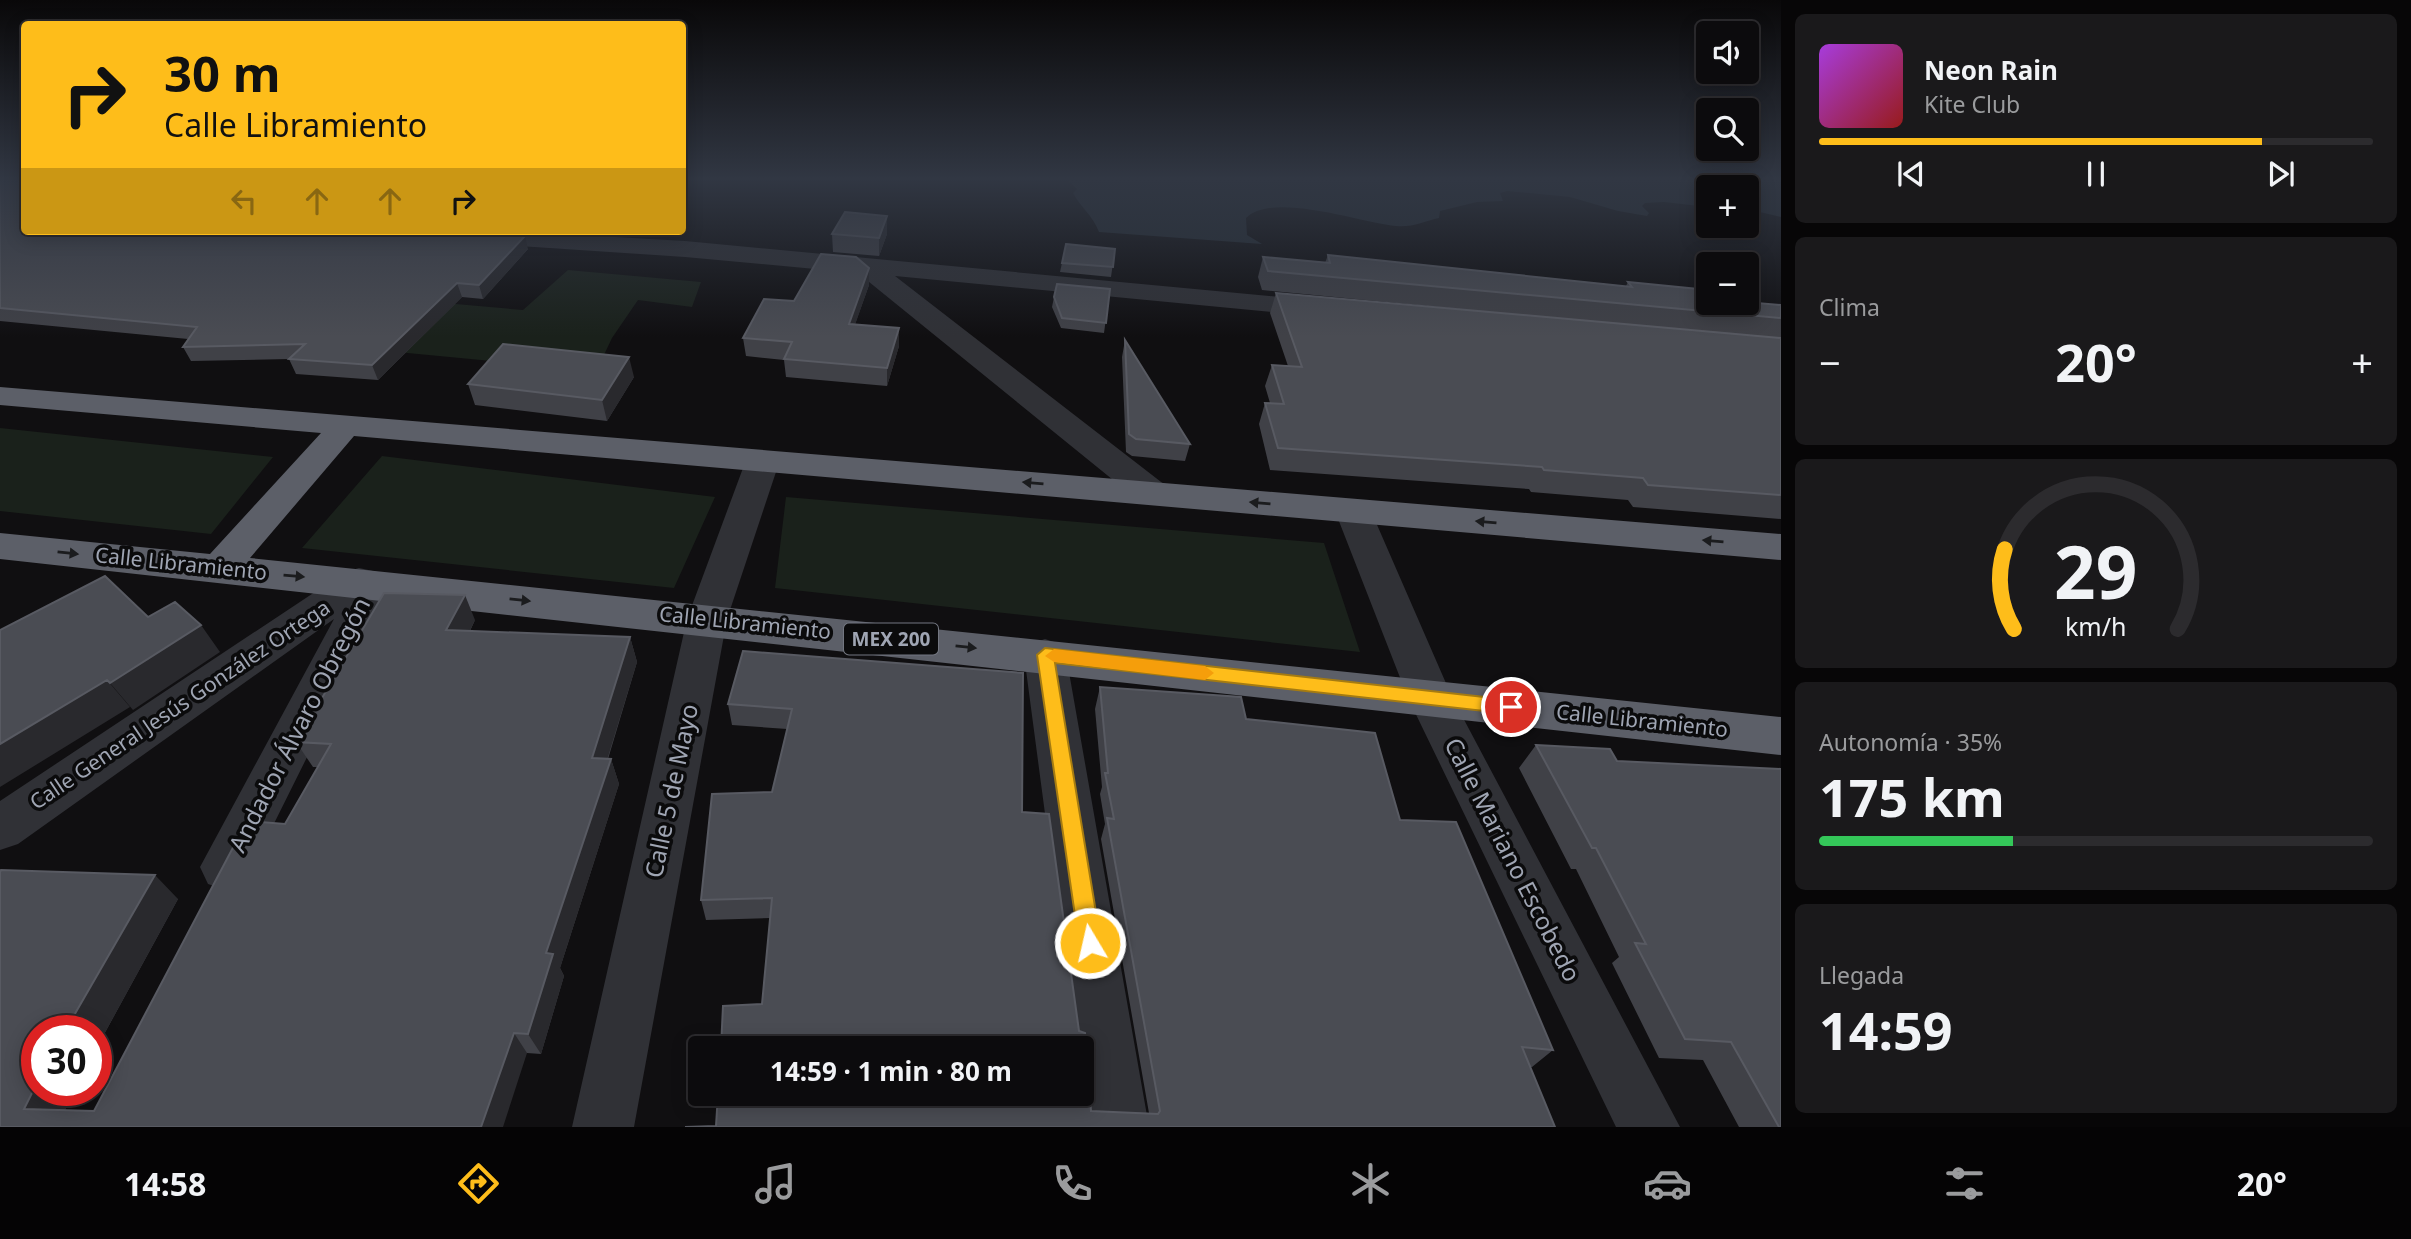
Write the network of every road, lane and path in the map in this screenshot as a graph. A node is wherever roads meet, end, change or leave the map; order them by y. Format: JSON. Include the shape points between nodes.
{"nodes":[{"id":1,"x":483,"y":235,"type":"edge"},
{"id":2,"x":865,"y":266,"type":"junction"},
{"id":3,"x":1344,"y":310,"type":"edge"},
{"id":4,"x":0,"y":396,"type":"edge"},
{"id":5,"x":346,"y":425,"type":"junction"},
{"id":6,"x":763,"y":460,"type":"junction"},
{"id":7,"x":1152,"y":494,"type":"junction"},
{"id":8,"x":1353,"y":510,"type":"junction"},
{"id":9,"x":0,"y":546,"type":"edge"},
{"id":10,"x":1781,"y":547,"type":"edge"},
{"id":11,"x":218,"y":569,"type":"junction"},
{"id":12,"x":366,"y":583,"type":"junction"},
{"id":13,"x":707,"y":619,"type":"junction"},
{"id":14,"x":1045,"y":655,"type":"junction"},
{"id":15,"x":1430,"y":698,"type":"junction"},
{"id":16,"x":1781,"y":736,"type":"edge"},
{"id":17,"x":0,"y":828,"type":"edge"},
{"id":18,"x":206,"y":905,"type":"edge"},
{"id":19,"x":603,"y":1127,"type":"edge"},
{"id":20,"x":1118,"y":1127,"type":"edge"},
{"id":21,"x":1649,"y":1127,"type":"edge"}],
"edges":[{"from":1,"to":2,"type":"street"},
{"from":2,"to":3,"type":"street"},
{"from":2,"to":7,"type":"street"},
{"from":4,"to":5,"type":"highway"},
{"from":5,"to":6,"type":"highway"},
{"from":5,"to":11,"type":"highway"},
{"from":7,"to":6,"type":"highway","one_way":true},
{"from":6,"to":13,"type":"street","name":"Calle 5 de Mayo"},
{"from":8,"to":7,"type":"highway","one_way":true},
{"from":10,"to":8,"type":"highway","one_way":true},
{"from":8,"to":15,"type":"street","name":"Calle Mariano Escobedo"},
{"from":9,"to":11,"type":"highway","name":"Calle Libramiento","number":"MEX 200","one_way":true},
{"from":11,"to":12,"type":"highway","name":"Calle Libramiento","number":"MEX 200","one_way":true},
{"from":12,"to":13,"type":"highway","name":"Calle Libramiento","number":"MEX 200","one_way":true},
{"from":12,"to":17,"type":"street","name":"Calle General Jesús González Ortega"},
{"from":12,"to":18,"type":"street","name":"Andador Álvaro Obregón"},
{"from":13,"to":14,"type":"highway","name":"Calle Libramiento","number":"MEX 200","one_way":true},
{"from":13,"to":19,"type":"street","name":"Calle 5 de Mayo"},
{"from":14,"to":15,"type":"highway","name":"Calle Libramiento","number":"MEX 200"},
{"from":14,"to":20,"type":"street"},
{"from":15,"to":16,"type":"highway","name":"Calle Libramiento","number":"MEX 200"},
{"from":15,"to":21,"type":"street","name":"Calle Mariano Escobedo"}]}
